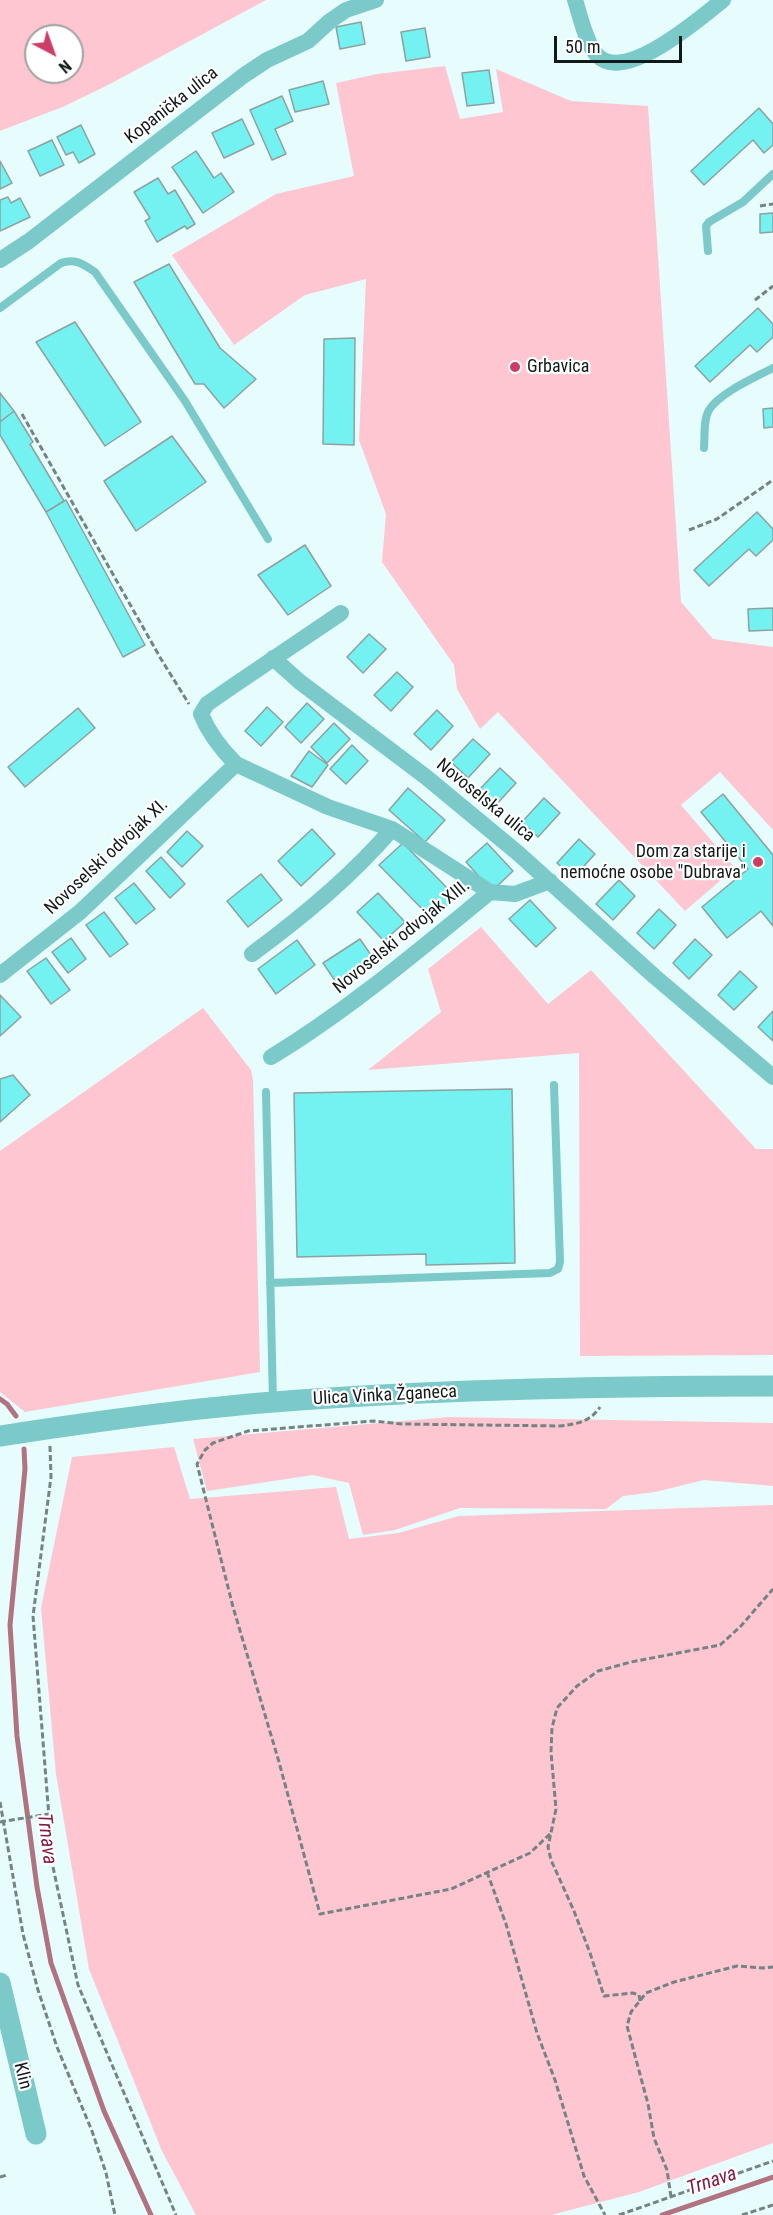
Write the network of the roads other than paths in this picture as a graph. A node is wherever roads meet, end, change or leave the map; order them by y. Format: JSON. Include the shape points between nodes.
{"nodes":[{"id":1,"x":376,"y":0,"type":"edge"},
{"id":2,"x":575,"y":0,"type":"edge"},
{"id":3,"x":723,"y":0,"type":"edge"},
{"id":4,"x":773,"y":174,"type":"edge"},
{"id":5,"x":708,"y":251,"type":"dead end"},
{"id":6,"x":0,"y":260,"type":"edge"},
{"id":7,"x":0,"y":308,"type":"edge"},
{"id":8,"x":773,"y":368,"type":"edge"},
{"id":9,"x":704,"y":448,"type":"dead end"},
{"id":10,"x":268,"y":539,"type":"dead end"},
{"id":11,"x":341,"y":613,"type":"dead end"},
{"id":12,"x":273,"y":658,"type":"junction"},
{"id":13,"x":237,"y":764,"type":"junction"},
{"id":14,"x":392,"y":829,"type":"junction"},
{"id":15,"x":550,"y":881,"type":"junction"},
{"id":16,"x":490,"y":892,"type":"junction"},
{"id":17,"x":252,"y":954,"type":"dead end"},
{"id":18,"x":0,"y":975,"type":"edge"},
{"id":19,"x":271,"y":1057,"type":"dead end"},
{"id":20,"x":773,"y":1077,"type":"edge"},
{"id":21,"x":554,"y":1085,"type":"dead end"},
{"id":22,"x":266,"y":1092,"type":"dead end"},
{"id":23,"x":270,"y":1283,"type":"junction"},
{"id":24,"x":773,"y":1386,"type":"edge"},
{"id":25,"x":273,"y":1402,"type":"junction"},
{"id":26,"x":2,"y":1436,"type":"edge"},
{"id":27,"x":0,"y":1983,"type":"edge"},
{"id":28,"x":36,"y":2134,"type":"dead end"}],
"edges":[{"from":1,"to":6,"type":"street","name":"Kopanička ulica","via":[[346,10],[308,41],[243,76]]},
{"from":2,"to":3,"type":"street","via":[[596,54],[616,64],[648,53]]},
{"from":4,"to":5,"type":"lane","via":[[743,202],[709,222]]},
{"from":7,"to":10,"type":"lane","via":[[61,263],[79,262],[95,272],[185,401]]},
{"from":8,"to":9,"type":"lane","via":[[720,399],[709,410]]},
{"from":11,"to":12,"type":"street"},
{"from":12,"to":13,"type":"street","via":[[207,704],[201,714],[208,731]]},
{"from":12,"to":15,"type":"street","name":"Novoselska ulica","via":[[426,777]]},
{"from":13,"to":14,"type":"street","name":"Novoselski odvojak XIII.","via":[[328,807]]},
{"from":13,"to":18,"type":"street","name":"Novoselski odvojak XI.","via":[[80,912]]},
{"from":14,"to":16,"type":"street","name":"Novoselski odvojak XIII."},
{"from":14,"to":17,"type":"street","via":[[362,864]]},
{"from":15,"to":16,"type":"street","via":[[516,894]]},
{"from":15,"to":20,"type":"street","name":"Novoselska ulica"},
{"from":16,"to":19,"type":"street","name":"Novoselski odvojak XIII.","via":[[317,1029]]},
{"from":21,"to":23,"type":"lane","via":[[558,1269],[550,1273]]},
{"from":22,"to":23,"type":"lane"},
{"from":23,"to":25,"type":"lane"},
{"from":24,"to":25,"type":"street","name":"Ulica Vinka Žganeca","via":[[564,1387]]},
{"from":25,"to":26,"type":"street","name":"Ulica Vinka Žganeca","via":[[161,1414],[46,1435]]},
{"from":27,"to":28,"type":"street","name":"Klin"}]}
